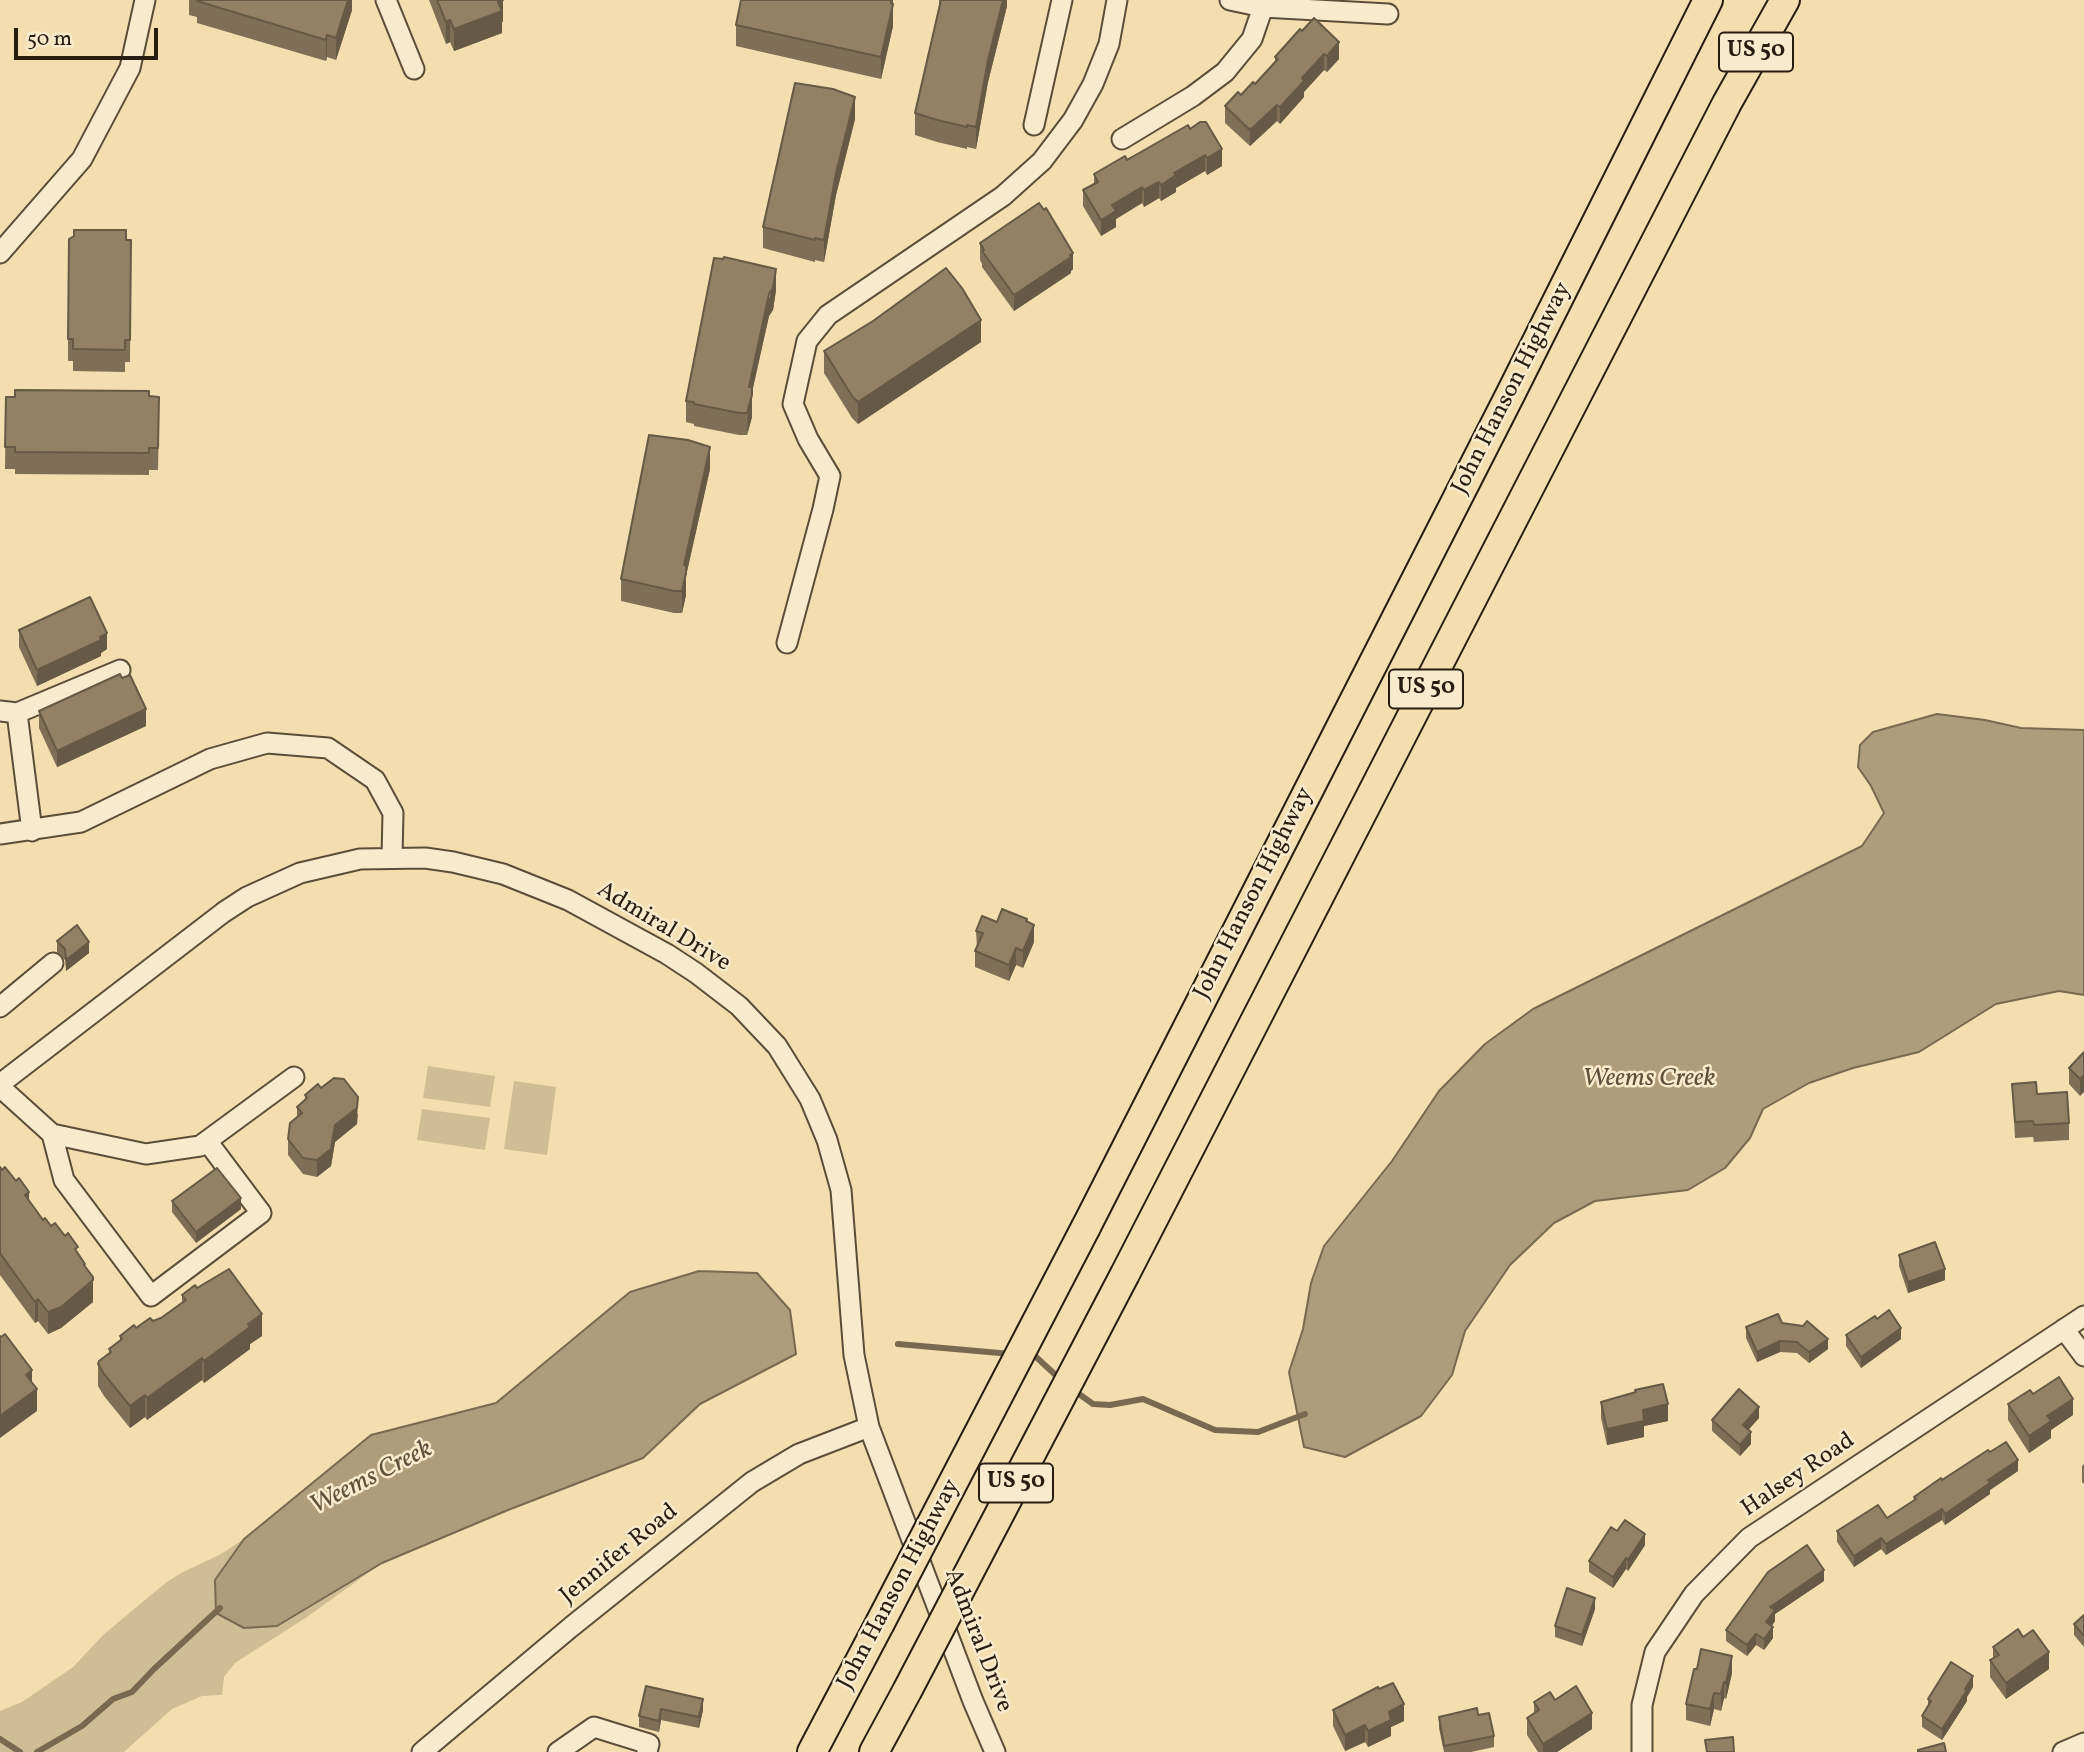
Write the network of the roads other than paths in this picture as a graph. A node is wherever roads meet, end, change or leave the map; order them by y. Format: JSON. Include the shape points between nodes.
{"nodes":[{"id":1,"x":145,"y":0,"type":"edge"},
{"id":2,"x":386,"y":0,"type":"edge"},
{"id":3,"x":1062,"y":0,"type":"edge"},
{"id":4,"x":1117,"y":0,"type":"edge"},
{"id":5,"x":1230,"y":0,"type":"edge"},
{"id":6,"x":1711,"y":0,"type":"edge"},
{"id":7,"x":1785,"y":0,"type":"edge"},
{"id":8,"x":1793,"y":0,"type":"edge"},
{"id":9,"x":1264,"y":7,"type":"junction"},
{"id":10,"x":1388,"y":14,"type":"dead end"},
{"id":11,"x":414,"y":69,"type":"dead end"},
{"id":12,"x":1727,"y":103,"type":"junction"},
{"id":13,"x":1034,"y":125,"type":"dead end"},
{"id":14,"x":1122,"y":139,"type":"dead end"},
{"id":15,"x":0,"y":253,"type":"edge"},
{"id":16,"x":787,"y":643,"type":"dead end"},
{"id":17,"x":120,"y":670,"type":"dead end"},
{"id":18,"x":8,"y":712,"type":"edge"},
{"id":19,"x":32,"y":831,"type":"junction"},
{"id":20,"x":0,"y":834,"type":"edge"},
{"id":21,"x":392,"y":857,"type":"junction"},
{"id":22,"x":53,"y":963,"type":"dead end"},
{"id":23,"x":0,"y":1007,"type":"edge"},
{"id":24,"x":295,"y":1077,"type":"dead end"},
{"id":25,"x":0,"y":1086,"type":"edge"},
{"id":26,"x":52,"y":1134,"type":"junction"},
{"id":27,"x":207,"y":1141,"type":"junction"},
{"id":28,"x":2084,"y":1316,"type":"edge"},
{"id":29,"x":2064,"y":1329,"type":"junction"},
{"id":30,"x":2084,"y":1356,"type":"edge"},
{"id":31,"x":869,"y":1427,"type":"junction"},
{"id":32,"x":2084,"y":1743,"type":"edge"},
{"id":33,"x":422,"y":1752,"type":"edge"},
{"id":34,"x":558,"y":1752,"type":"edge"},
{"id":35,"x":647,"y":1752,"type":"edge"},
{"id":36,"x":812,"y":1752,"type":"edge"},
{"id":37,"x":874,"y":1752,"type":"edge"},
{"id":38,"x":995,"y":1752,"type":"edge"},
{"id":39,"x":1642,"y":1752,"type":"edge"},
{"id":40,"x":2063,"y":1752,"type":"edge"}],
"edges":[{"from":1,"to":15,"type":"street","via":[[130,68],[82,159]]},
{"from":2,"to":11,"type":"street"},
{"from":3,"to":13,"type":"street"},
{"from":4,"to":16,"type":"street","via":[[1109,44],[1093,84],[1042,161],[1003,196],[828,316],[807,341],[793,404],[830,476]]},
{"from":5,"to":9,"type":"street"},
{"from":6,"to":36,"type":"highway","name":"John Hanson Highway","number":"US 50","bridge":true,"via":[[1086,1227]]},
{"from":7,"to":12,"type":"highway","number":"US 50"},
{"from":8,"to":12,"type":"highway"},
{"from":9,"to":10,"type":"street"},
{"from":9,"to":14,"type":"street","via":[[1252,39],[1225,72]]},
{"from":12,"to":37,"type":"highway","number":"US 50","bridge":true},
{"from":17,"to":18,"type":"street"},
{"from":18,"to":19,"type":"street"},
{"from":19,"to":20,"type":"street"},
{"from":19,"to":21,"type":"street","via":[[80,822],[210,760],[267,743],[327,748],[375,780],[393,813]]},
{"from":21,"to":25,"type":"street","name":"Admiral Drive","via":[[328,865],[247,897]]},
{"from":21,"to":31,"type":"street","name":"Admiral Drive","via":[[481,868],[568,900],[696,972],[739,1006],[777,1046],[810,1100],[835,1164],[844,1214],[854,1355]]},
{"from":22,"to":23,"type":"street"},
{"from":24,"to":27,"type":"street"},
{"from":25,"to":26,"type":"street"},
{"from":26,"to":27,"type":"street","via":[[146,1154]]},
{"from":26,"to":27,"type":"street","via":[[64,1180],[151,1296],[261,1213]]},
{"from":28,"to":29,"type":"street","name":"Halsey Road"},
{"from":29,"to":30,"type":"street"},
{"from":29,"to":39,"type":"street","name":"Halsey Road","via":[[1749,1538],[1694,1594],[1655,1652],[1643,1705]]},
{"from":31,"to":33,"type":"street","name":"Jennifer Road","via":[[799,1454],[752,1482],[580,1618]]},
{"from":31,"to":38,"type":"street","name":"Admiral Drive"},
{"from":32,"to":40,"type":"street"},
{"from":34,"to":35,"type":"street","via":[[594,1727],[649,1744]]}]}
